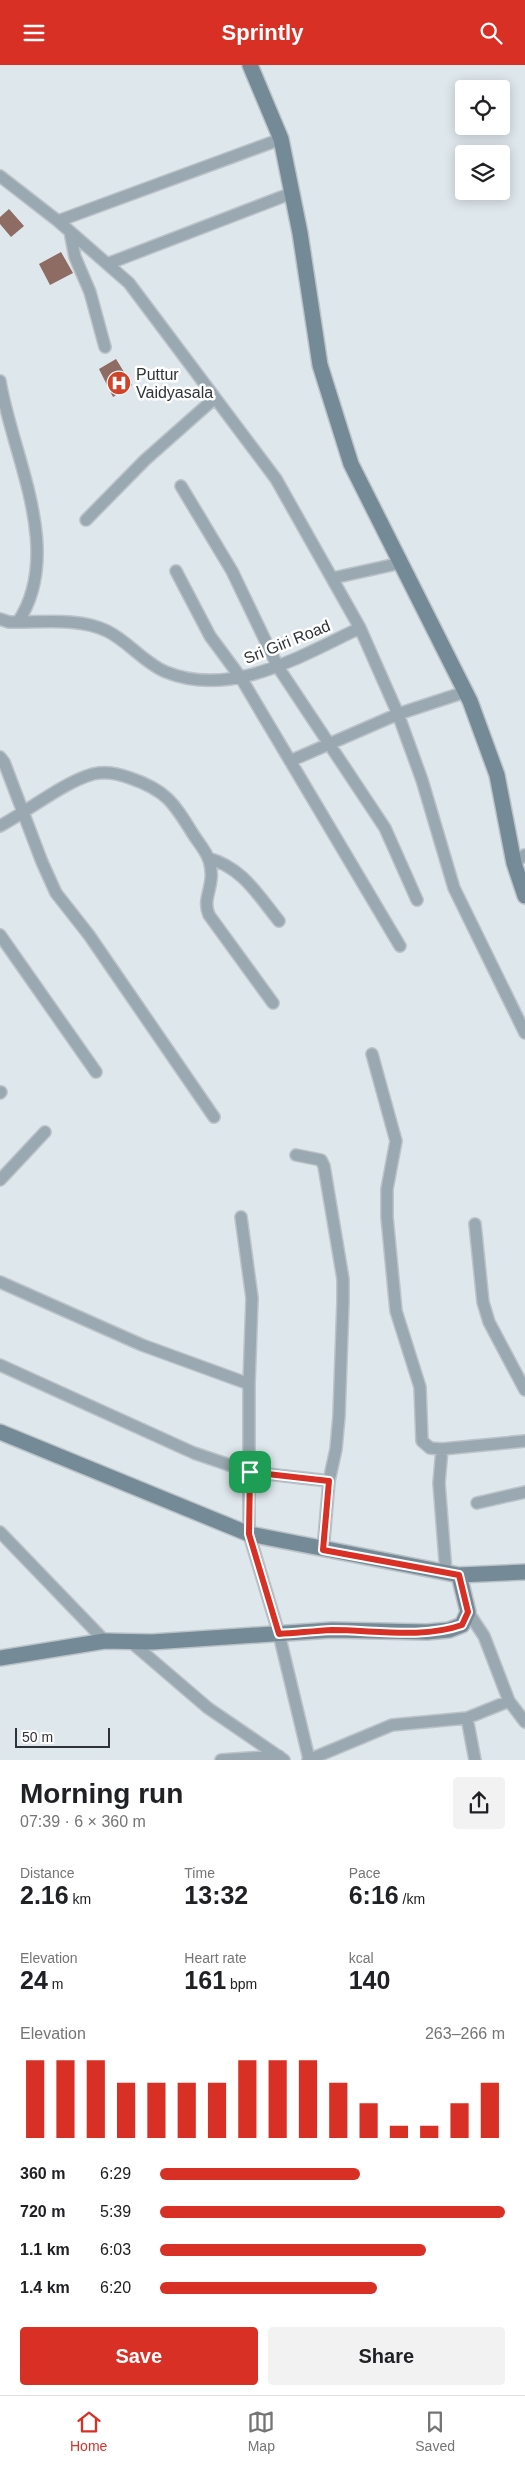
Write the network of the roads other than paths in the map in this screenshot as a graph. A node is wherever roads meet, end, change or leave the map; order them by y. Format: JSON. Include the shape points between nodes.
{"nodes":[{"id":1,"x":250,"y":65,"type":"edge"},
{"id":2,"x":280,"y":139,"type":"junction"},
{"id":3,"x":0,"y":176,"type":"edge"},
{"id":4,"x":292,"y":193,"type":"junction"},
{"id":5,"x":58,"y":221,"type":"junction"},
{"id":6,"x":70,"y":232,"type":"junction"},
{"id":7,"x":107,"y":264,"type":"junction"},
{"id":8,"x":105,"y":347,"type":"dead end"},
{"id":9,"x":0,"y":381,"type":"edge"},
{"id":10,"x":215,"y":398,"type":"junction"},
{"id":11,"x":181,"y":486,"type":"dead end"},
{"id":12,"x":86,"y":519,"type":"dead end"},
{"id":13,"x":401,"y":563,"type":"junction"},
{"id":14,"x":176,"y":571,"type":"dead end"},
{"id":15,"x":333,"y":578,"type":"junction"},
{"id":16,"x":0,"y":619,"type":"edge"},
{"id":17,"x":18,"y":622,"type":"junction"},
{"id":18,"x":360,"y":628,"type":"junction"},
{"id":19,"x":278,"y":667,"type":"junction"},
{"id":20,"x":242,"y":678,"type":"junction"},
{"id":21,"x":465,"y":692,"type":"junction"},
{"id":22,"x":398,"y":714,"type":"junction"},
{"id":23,"x":328,"y":743,"type":"junction"},
{"id":24,"x":0,"y":757,"type":"edge"},
{"id":25,"x":290,"y":761,"type":"junction"},
{"id":26,"x":25,"y":813,"type":"junction"},
{"id":27,"x":0,"y":826,"type":"edge"},
{"id":28,"x":208,"y":858,"type":"junction"},
{"id":29,"x":520,"y":859,"type":"edge"},
{"id":30,"x":525,"y":896,"type":"edge"},
{"id":31,"x":417,"y":900,"type":"dead end"},
{"id":32,"x":279,"y":921,"type":"dead end"},
{"id":33,"x":0,"y":935,"type":"edge"},
{"id":34,"x":400,"y":946,"type":"dead end"},
{"id":35,"x":273,"y":1003,"type":"dead end"},
{"id":36,"x":525,"y":1033,"type":"edge"},
{"id":37,"x":372,"y":1054,"type":"dead end"},
{"id":38,"x":96,"y":1072,"type":"dead end"},
{"id":39,"x":214,"y":1117,"type":"dead end"},
{"id":40,"x":45,"y":1132,"type":"dead end"},
{"id":41,"x":296,"y":1155,"type":"dead end"},
{"id":42,"x":0,"y":1180,"type":"edge"},
{"id":43,"x":241,"y":1217,"type":"dead end"},
{"id":44,"x":475,"y":1224,"type":"dead end"},
{"id":45,"x":0,"y":1282,"type":"edge"},
{"id":46,"x":0,"y":1365,"type":"edge"},
{"id":47,"x":249,"y":1383,"type":"junction"},
{"id":48,"x":525,"y":1390,"type":"edge"},
{"id":49,"x":0,"y":1432,"type":"edge"},
{"id":50,"x":525,"y":1441,"type":"edge"},
{"id":51,"x":442,"y":1449,"type":"junction"},
{"id":52,"x":250,"y":1472,"type":"junction"},
{"id":53,"x":329,"y":1481,"type":"junction"},
{"id":54,"x":525,"y":1493,"type":"edge"},
{"id":55,"x":476,"y":1503,"type":"dead end"},
{"id":56,"x":0,"y":1532,"type":"edge"},
{"id":57,"x":249,"y":1534,"type":"junction"},
{"id":58,"x":323,"y":1550,"type":"junction"},
{"id":59,"x":525,"y":1572,"type":"edge"},
{"id":60,"x":453,"y":1574,"type":"junction"},
{"id":61,"x":468,"y":1612,"type":"junction"},
{"id":62,"x":279,"y":1634,"type":"junction"},
{"id":63,"x":106,"y":1641,"type":"junction"},
{"id":64,"x":131,"y":1642,"type":"junction"},
{"id":65,"x":0,"y":1658,"type":"edge"},
{"id":66,"x":509,"y":1701,"type":"junction"},
{"id":67,"x":467,"y":1718,"type":"junction"},
{"id":68,"x":525,"y":1722,"type":"edge"},
{"id":69,"x":282,"y":1758,"type":"edge"},
{"id":70,"x":221,"y":1760,"type":"edge"},
{"id":71,"x":308,"y":1760,"type":"edge"},
{"id":72,"x":475,"y":1760,"type":"edge"}],
"edges":[{"from":1,"to":2,"type":"street"},
{"from":2,"to":4,"type":"street"},
{"from":2,"to":5,"type":"street"},
{"from":3,"to":5,"type":"street"},
{"from":4,"to":7,"type":"street"},
{"from":4,"to":13,"type":"street","via":[[320,365],[351,464]]},
{"from":5,"to":6,"type":"street"},
{"from":6,"to":7,"type":"street"},
{"from":6,"to":8,"type":"street"},
{"from":7,"to":10,"type":"street","via":[[129,283]]},
{"from":9,"to":17,"type":"street","via":[[23,464],[35,532],[35,577],[25,611]]},
{"from":10,"to":12,"type":"street","via":[[145,460]]},
{"from":10,"to":15,"type":"street","via":[[276,479]]},
{"from":11,"to":19,"type":"street","via":[[232,571]]},
{"from":13,"to":15,"type":"street"},
{"from":13,"to":21,"type":"street"},
{"from":14,"to":20,"type":"street","via":[[210,636]]},
{"from":15,"to":18,"type":"street"},
{"from":16,"to":17,"type":"street","name":"Sri Giri Road"},
{"from":17,"to":20,"type":"street","name":"Sri Giri Road","via":[[88,623],[108,631],[165,672],[223,681]]},
{"from":18,"to":19,"type":"street","name":"Sri Giri Road"},
{"from":18,"to":22,"type":"street"},
{"from":19,"to":20,"type":"street","name":"Sri Giri Road"},
{"from":19,"to":23,"type":"street"},
{"from":20,"to":25,"type":"street"},
{"from":21,"to":22,"type":"street"},
{"from":21,"to":29,"type":"street","via":[[497,775]]},
{"from":22,"to":23,"type":"street"},
{"from":22,"to":36,"type":"street","via":[[422,780],[454,888]]},
{"from":23,"to":25,"type":"street"},
{"from":23,"to":31,"type":"street","via":[[385,828]]},
{"from":24,"to":26,"type":"street"},
{"from":25,"to":34,"type":"street"},
{"from":26,"to":27,"type":"street"},
{"from":26,"to":28,"type":"street","via":[[72,783],[108,772],[149,784],[162,792],[177,808]]},
{"from":26,"to":39,"type":"street","via":[[56,893],[89,935]]},
{"from":28,"to":32,"type":"street","via":[[231,866]]},
{"from":28,"to":35,"type":"street","via":[[212,873],[206,907],[209,915]]},
{"from":29,"to":30,"type":"street"},
{"from":33,"to":38,"type":"street"},
{"from":37,"to":51,"type":"street","via":[[396,1141],[386,1199],[396,1311],[420,1387],[422,1441],[430,1448]]},
{"from":40,"to":42,"type":"street"},
{"from":41,"to":53,"type":"street","via":[[316,1157],[324,1166],[343,1279],[339,1416]]},
{"from":43,"to":47,"type":"street","via":[[252,1298]]},
{"from":44,"to":48,"type":"street","via":[[483,1302],[489,1322]]},
{"from":45,"to":47,"type":"street","via":[[142,1345]]},
{"from":46,"to":52,"type":"street","via":[[194,1453]]},
{"from":47,"to":52,"type":"street"},
{"from":49,"to":57,"type":"street"},
{"from":50,"to":51,"type":"street"},
{"from":51,"to":60,"type":"street","via":[[439,1483]]},
{"from":52,"to":53,"type":"street"},
{"from":52,"to":57,"type":"street"},
{"from":53,"to":58,"type":"street"},
{"from":54,"to":55,"type":"street"},
{"from":56,"to":63,"type":"street"},
{"from":57,"to":58,"type":"street"},
{"from":57,"to":62,"type":"street"},
{"from":58,"to":60,"type":"street"},
{"from":59,"to":60,"type":"street"},
{"from":60,"to":61,"type":"street"},
{"from":61,"to":62,"type":"street","via":[[462,1625],[449,1630],[332,1630]]},
{"from":61,"to":66,"type":"street","via":[[484,1636]]},
{"from":62,"to":64,"type":"street"},
{"from":62,"to":71,"type":"street"},
{"from":63,"to":64,"type":"street"},
{"from":63,"to":65,"type":"street"},
{"from":64,"to":69,"type":"street","via":[[208,1708]]},
{"from":66,"to":67,"type":"street"},
{"from":66,"to":68,"type":"street"},
{"from":67,"to":71,"type":"street","via":[[392,1725]]},
{"from":67,"to":72,"type":"street"},
{"from":69,"to":70,"type":"street"}]}
